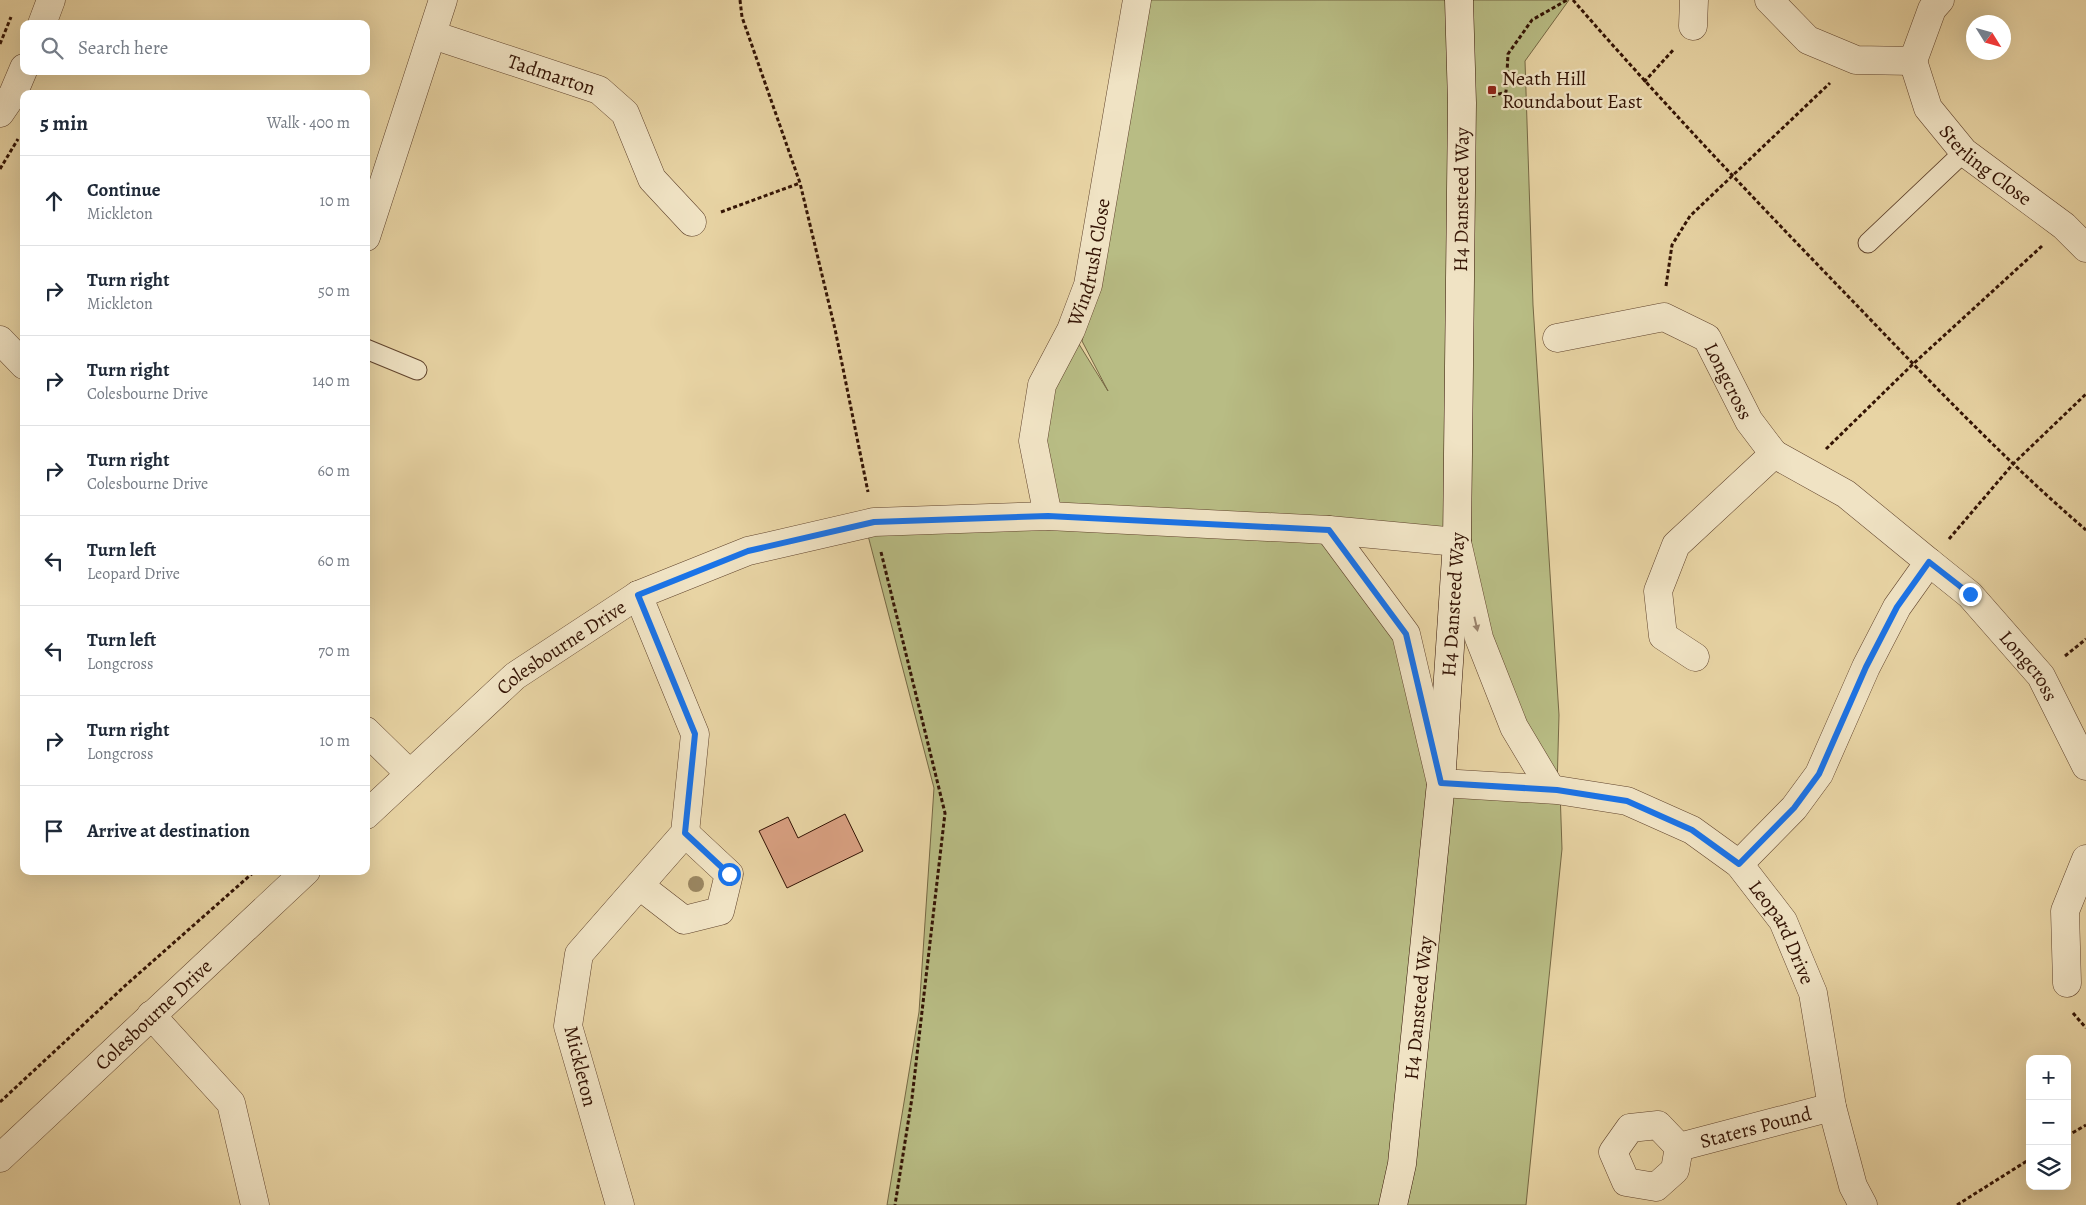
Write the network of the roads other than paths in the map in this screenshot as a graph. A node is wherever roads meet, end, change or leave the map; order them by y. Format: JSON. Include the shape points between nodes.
{"nodes":[{"id":1,"x":51,"y":0,"type":"edge"},
{"id":2,"x":443,"y":0,"type":"edge"},
{"id":3,"x":1136,"y":0,"type":"edge"},
{"id":4,"x":1459,"y":0,"type":"edge"},
{"id":5,"x":1769,"y":0,"type":"edge"},
{"id":6,"x":1940,"y":0,"type":"edge"},
{"id":7,"x":44,"y":20,"type":"edge"},
{"id":8,"x":433,"y":35,"type":"junction"},
{"id":9,"x":1913,"y":61,"type":"junction"},
{"id":10,"x":21,"y":75,"type":"edge"},
{"id":11,"x":0,"y":113,"type":"edge"},
{"id":12,"x":1964,"y":152,"type":"junction"},
{"id":13,"x":692,"y":222,"type":"road end"},
{"id":14,"x":370,"y":225,"type":"edge"},
{"id":15,"x":1868,"y":243,"type":"dead end"},
{"id":16,"x":2086,"y":248,"type":"edge"},
{"id":17,"x":1557,"y":338,"type":"dead end"},
{"id":18,"x":0,"y":340,"type":"edge"},
{"id":19,"x":370,"y":351,"type":"edge"},
{"id":20,"x":20,"y":361,"type":"edge"},
{"id":21,"x":417,"y":370,"type":"dead end"},
{"id":22,"x":1774,"y":454,"type":"junction"},
{"id":23,"x":1048,"y":516,"type":"junction"},
{"id":24,"x":1329,"y":530,"type":"junction"},
{"id":25,"x":1456,"y":542,"type":"junction"},
{"id":26,"x":1929,"y":562,"type":"junction"},
{"id":27,"x":638,"y":595,"type":"junction"},
{"id":28,"x":1695,"y":657,"type":"dead end"},
{"id":29,"x":370,"y":735,"type":"edge"},
{"id":30,"x":2086,"y":766,"type":"edge"},
{"id":31,"x":410,"y":774,"type":"junction"},
{"id":32,"x":1441,"y":783,"type":"junction"},
{"id":33,"x":1551,"y":789,"type":"junction"},
{"id":34,"x":370,"y":811,"type":"edge"},
{"id":35,"x":685,"y":833,"type":"junction"},
{"id":36,"x":2086,"y":859,"type":"edge"},
{"id":37,"x":1739,"y":864,"type":"junction"},
{"id":38,"x":302,"y":875,"type":"edge"},
{"id":39,"x":640,"y":886,"type":"junction"},
{"id":40,"x":2067,"y":983,"type":"dead end"},
{"id":41,"x":151,"y":1015,"type":"junction"},
{"id":42,"x":1832,"y":1108,"type":"junction"},
{"id":43,"x":1679,"y":1146,"type":"dead end"},
{"id":44,"x":0,"y":1158,"type":"edge"},
{"id":45,"x":255,"y":1205,"type":"edge"},
{"id":46,"x":620,"y":1205,"type":"edge"},
{"id":47,"x":1393,"y":1205,"type":"edge"},
{"id":48,"x":1863,"y":1205,"type":"edge"}],
"edges":[{"from":1,"to":7,"type":"street"},
{"from":2,"to":8,"type":"street"},
{"from":3,"to":23,"type":"street","name":"Windrush Close","via":[[1088,285],[1071,330],[1042,385],[1033,441]]},
{"from":4,"to":25,"type":"street","name":"H4 Dansteed Way","via":[[1462,103]]},
{"from":5,"to":9,"type":"street","via":[[1808,40],[1856,60]]},
{"from":6,"to":9,"type":"street","via":[[1932,9]]},
{"from":8,"to":13,"type":"street","name":"Tadmarton","via":[[599,90],[625,113],[652,179]]},
{"from":8,"to":14,"type":"street"},
{"from":9,"to":12,"type":"street","name":"Sterling Close","via":[[1928,108]]},
{"from":10,"to":11,"type":"street"},
{"from":12,"to":15,"type":"lane"},
{"from":12,"to":16,"type":"street","name":"Sterling Close","via":[[2064,226]]},
{"from":17,"to":22,"type":"street","name":"Longcross","via":[[1664,317],[1707,338],[1748,421]]},
{"from":18,"to":20,"type":"street"},
{"from":19,"to":21,"type":"lane"},
{"from":22,"to":26,"type":"street","name":"Longcross","via":[[1846,494]]},
{"from":22,"to":28,"type":"street","via":[[1676,545],[1658,591],[1663,636]]},
{"from":23,"to":24,"type":"street","name":"Colesbourne Drive"},
{"from":23,"to":27,"type":"street","name":"Colesbourne Drive","via":[[874,522],[748,551]]},
{"from":24,"to":25,"type":"street","name":"Colesbourne Drive"},
{"from":24,"to":32,"type":"street","via":[[1406,634]]},
{"from":25,"to":32,"type":"street","name":"H4 Dansteed Way"},
{"from":25,"to":33,"type":"street","one_way":true,"via":[[1479,638],[1514,727]]},
{"from":26,"to":30,"type":"street","name":"Longcross","via":[[1970,594],[2041,676]]},
{"from":26,"to":37,"type":"street","via":[[1888,624],[1819,774],[1794,808]]},
{"from":27,"to":31,"type":"street","name":"Colesbourne Drive","via":[[515,676]]},
{"from":27,"to":35,"type":"street","via":[[695,734]]},
{"from":29,"to":31,"type":"street"},
{"from":31,"to":34,"type":"street","name":"Colesbourne Drive"},
{"from":32,"to":33,"type":"street","name":"Leopard Drive"},
{"from":32,"to":47,"type":"street","name":"H4 Dansteed Way","via":[[1402,1164]]},
{"from":33,"to":37,"type":"street","name":"Leopard Drive","via":[[1627,801],[1692,830]]},
{"from":35,"to":39,"type":"street","name":"Mickleton"},
{"from":35,"to":39,"type":"street","via":[[729,874],[720,911],[684,920]]},
{"from":36,"to":40,"type":"street","via":[[2065,911]]},
{"from":37,"to":42,"type":"street","name":"Leopard Drive","via":[[1782,921],[1813,993]]},
{"from":38,"to":41,"type":"street","name":"Colesbourne Drive"},
{"from":39,"to":46,"type":"street","name":"Mickleton","via":[[579,954],[568,1026]]},
{"from":41,"to":44,"type":"street","name":"Colesbourne Drive"},
{"from":41,"to":45,"type":"street","via":[[231,1103]]},
{"from":42,"to":43,"type":"street","name":"Staters Pound"},
{"from":42,"to":48,"type":"street","name":"Leopard Drive","via":[[1853,1186]]}]}
